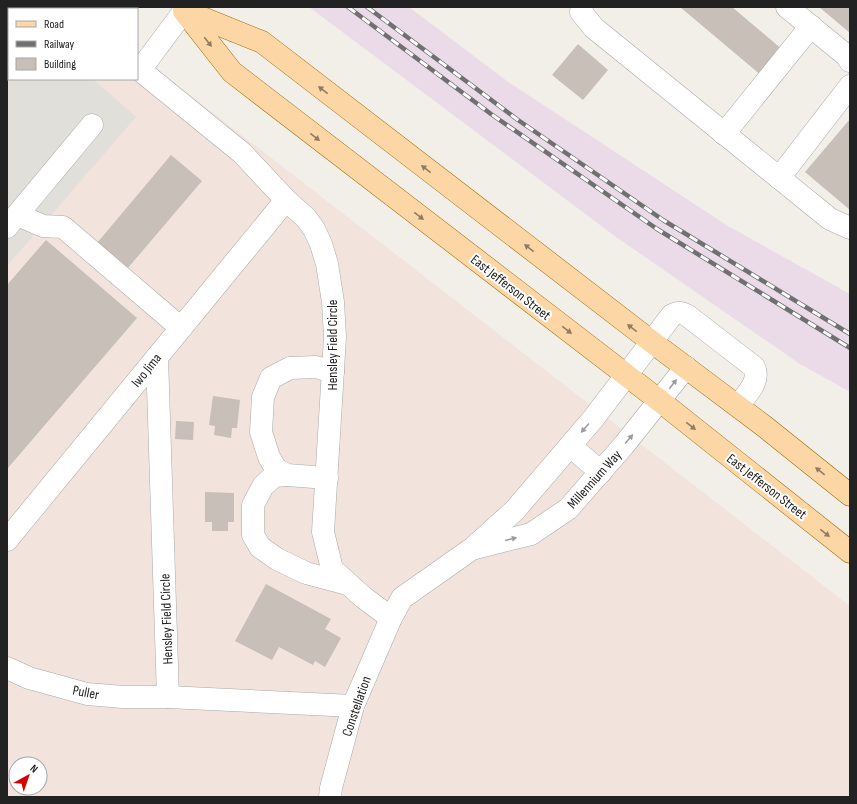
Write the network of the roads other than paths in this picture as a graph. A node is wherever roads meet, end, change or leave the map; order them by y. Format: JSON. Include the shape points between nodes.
{"nodes":[{"id":1,"x":582,"y":7,"type":"edge"},
{"id":2,"x":787,"y":7,"type":"edge"},
{"id":3,"x":182,"y":9,"type":"edge"},
{"id":4,"x":811,"y":26,"type":"junction"},
{"id":5,"x":850,"y":61,"type":"edge"},
{"id":6,"x":850,"y":86,"type":"edge"},
{"id":7,"x":92,"y":125,"type":"dead end"},
{"id":8,"x":724,"y":134,"type":"junction"},
{"id":9,"x":779,"y":178,"type":"junction"},
{"id":10,"x":286,"y":200,"type":"junction"},
{"id":11,"x":12,"y":221,"type":"edge"},
{"id":12,"x":850,"y":228,"type":"edge"},
{"id":13,"x":181,"y":328,"type":"junction"},
{"id":14,"x":652,"y":342,"type":"junction"},
{"id":15,"x":157,"y":357,"type":"junction"},
{"id":16,"x":686,"y":367,"type":"junction"},
{"id":17,"x":333,"y":372,"type":"junction"},
{"id":18,"x":626,"y":375,"type":"junction"},
{"id":19,"x":660,"y":401,"type":"junction"},
{"id":20,"x":738,"y":406,"type":"junction"},
{"id":21,"x":570,"y":446,"type":"junction"},
{"id":22,"x":601,"y":472,"type":"junction"},
{"id":23,"x":287,"y":475,"type":"junction"},
{"id":24,"x":327,"y":478,"type":"junction"},
{"id":25,"x":850,"y":495,"type":"edge"},
{"id":26,"x":7,"y":540,"type":"edge"},
{"id":27,"x":473,"y":548,"type":"junction"},
{"id":28,"x":850,"y":552,"type":"edge"},
{"id":29,"x":350,"y":585,"type":"junction"},
{"id":30,"x":391,"y":618,"type":"junction"},
{"id":31,"x":7,"y":668,"type":"edge"},
{"id":32,"x":168,"y":697,"type":"junction"},
{"id":33,"x":353,"y":706,"type":"junction"},
{"id":34,"x":330,"y":797,"type":"edge"}],
"edges":[{"from":1,"to":8,"type":"street","via":[[581,12],[594,28]]},
{"from":2,"to":4,"type":"street"},
{"from":3,"to":10,"type":"street","name":"Hensley Field Circle","via":[[140,70],[242,153]]},
{"from":14,"to":3,"type":"main road","one_way":true,"via":[[262,42]]},
{"from":3,"to":18,"type":"main road","name":"East Jefferson Street","one_way":true,"via":[[232,72]]},
{"from":4,"to":5,"type":"street"},
{"from":4,"to":8,"type":"street"},
{"from":6,"to":9,"type":"street"},
{"from":7,"to":11,"type":"street"},
{"from":8,"to":9,"type":"street"},
{"from":9,"to":12,"type":"street","via":[[830,219]]},
{"from":10,"to":13,"type":"street","name":"Iwo Jima"},
{"from":10,"to":17,"type":"street","name":"Hensley Field Circle","via":[[314,229],[328,264],[335,337]]},
{"from":11,"to":13,"type":"street","via":[[63,227]]},
{"from":13,"to":15,"type":"street","name":"Iwo Jima"},
{"from":14,"to":16,"type":"main road"},
{"from":14,"to":18,"type":"street","name":"Millennium Way"},
{"from":14,"to":20,"type":"street","name":"Millennium Way","via":[[672,316],[683,313],[688,316],[754,367],[756,379]]},
{"from":15,"to":26,"type":"street","name":"Iwo Jima"},
{"from":15,"to":32,"type":"street","name":"Hensley Field Circle"},
{"from":19,"to":16,"type":"street","name":"Millennium Way","one_way":true},
{"from":16,"to":20,"type":"main road"},
{"from":17,"to":23,"type":"street","via":[[316,367],[290,368],[271,378],[263,397],[261,432],[276,469]]},
{"from":17,"to":24,"type":"street","name":"Hensley Field Circle"},
{"from":18,"to":19,"type":"main road","name":"East Jefferson Street"},
{"from":18,"to":21,"type":"street","name":"Millennium Way","one_way":true},
{"from":22,"to":19,"type":"street","name":"Millennium Way","one_way":true},
{"from":19,"to":28,"type":"main road","name":"East Jefferson Street","one_way":true},
{"from":25,"to":20,"type":"main road","one_way":true},
{"from":21,"to":22,"type":"street"},
{"from":21,"to":27,"type":"street","name":"Millennium Way","via":[[515,510]]},
{"from":27,"to":22,"type":"street","name":"Millennium Way","one_way":true,"via":[[531,534],[568,509]]},
{"from":23,"to":24,"type":"street"},
{"from":23,"to":29,"type":"street","via":[[274,476],[262,486],[253,505],[252,535],[260,547],[306,573]]},
{"from":24,"to":29,"type":"street","name":"Hensley Field Circle","via":[[323,532],[332,569]]},
{"from":27,"to":30,"type":"street","name":"Millennium Way","via":[[402,598]]},
{"from":29,"to":30,"type":"street","name":"Hensley Field Circle"},
{"from":30,"to":33,"type":"street","name":"Constellation"},
{"from":31,"to":32,"type":"street","name":"Puller","via":[[29,678],[88,694]]},
{"from":32,"to":33,"type":"street"},
{"from":33,"to":34,"type":"street","name":"Constellation"}]}
